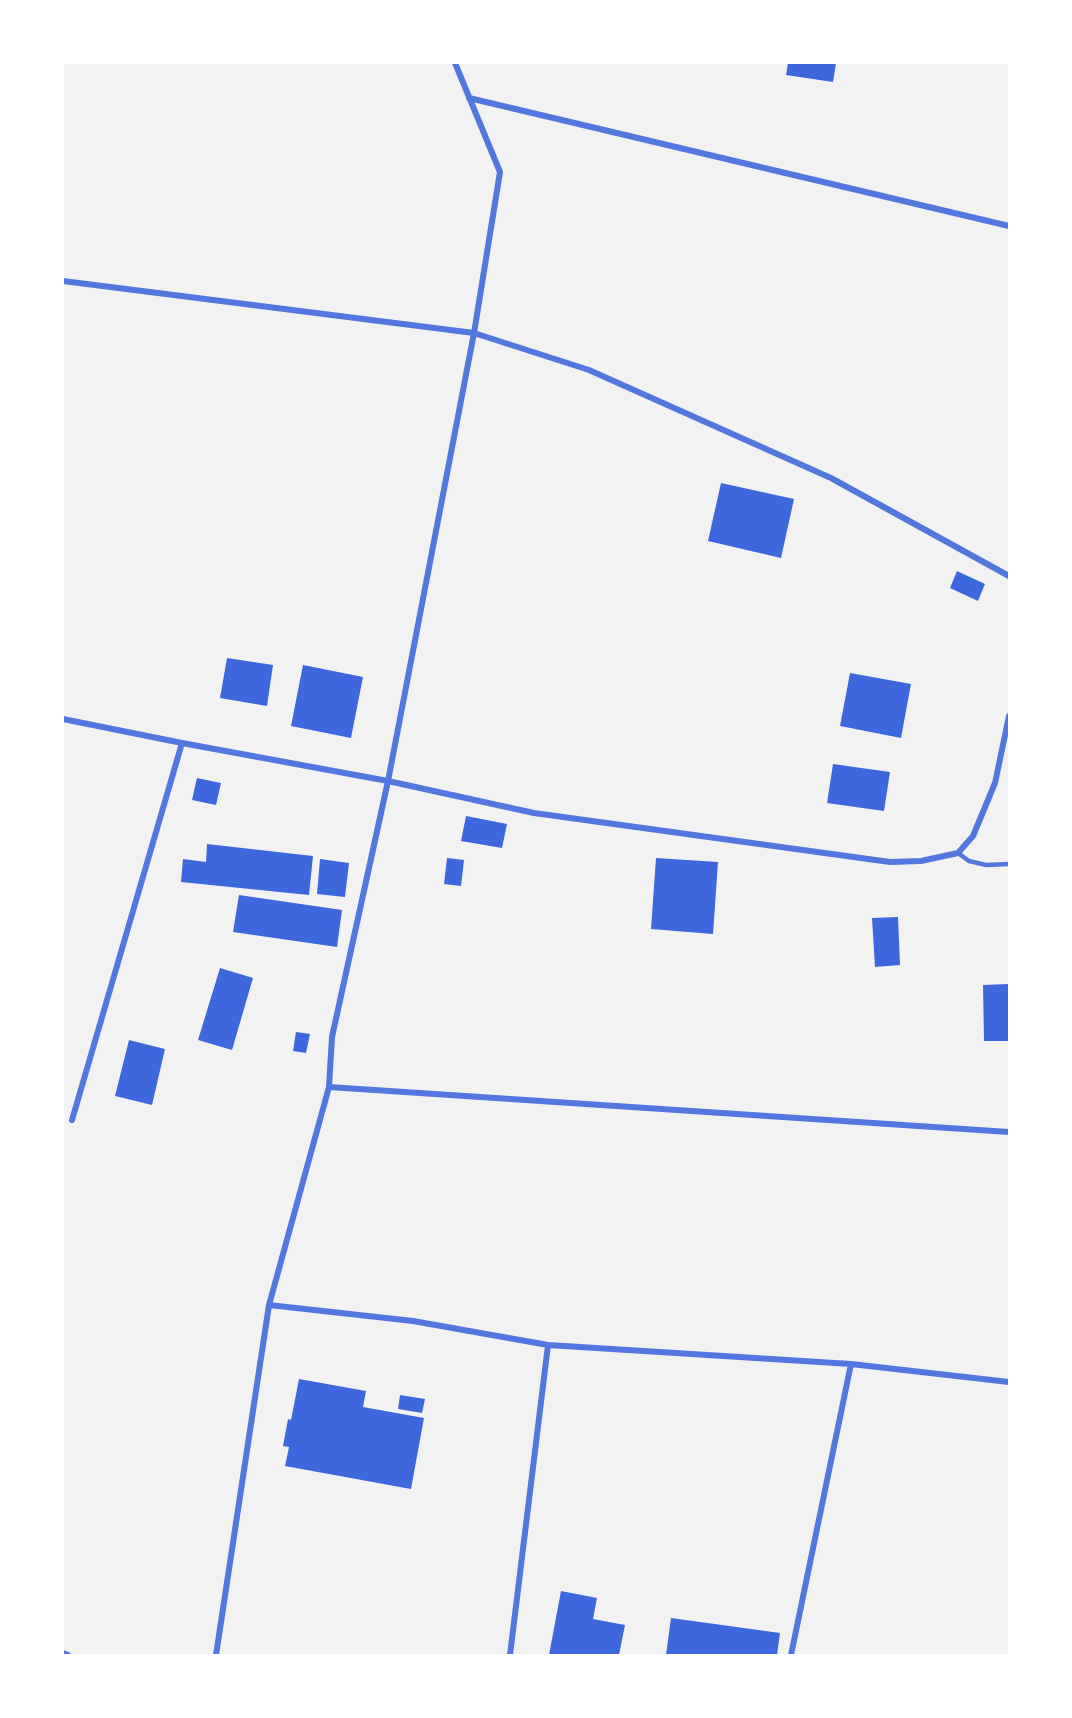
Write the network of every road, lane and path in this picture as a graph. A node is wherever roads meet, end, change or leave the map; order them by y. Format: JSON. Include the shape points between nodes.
{"nodes":[{"id":1,"x":455,"y":63,"type":"edge"},
{"id":2,"x":469,"y":98,"type":"junction"},
{"id":3,"x":1009,"y":226,"type":"edge"},
{"id":4,"x":63,"y":281,"type":"edge"},
{"id":5,"x":474,"y":333,"type":"junction"},
{"id":6,"x":1009,"y":576,"type":"edge"},
{"id":7,"x":1009,"y":716,"type":"edge"},
{"id":8,"x":63,"y":719,"type":"edge"},
{"id":9,"x":182,"y":744,"type":"junction"},
{"id":10,"x":388,"y":781,"type":"junction"},
{"id":11,"x":958,"y":853,"type":"junction"},
{"id":12,"x":1009,"y":864,"type":"edge"},
{"id":13,"x":329,"y":1087,"type":"junction"},
{"id":14,"x":72,"y":1120,"type":"dead end"},
{"id":15,"x":1009,"y":1132,"type":"edge"},
{"id":16,"x":269,"y":1305,"type":"junction"},
{"id":17,"x":548,"y":1345,"type":"junction"},
{"id":18,"x":851,"y":1364,"type":"junction"},
{"id":19,"x":1009,"y":1382,"type":"edge"},
{"id":20,"x":63,"y":1653,"type":"edge"},
{"id":21,"x":68,"y":1655,"type":"edge"},
{"id":22,"x":216,"y":1655,"type":"edge"},
{"id":23,"x":510,"y":1655,"type":"edge"},
{"id":24,"x":791,"y":1655,"type":"edge"}],
"edges":[{"from":1,"to":2,"type":"street"},
{"from":2,"to":3,"type":"street"},
{"from":2,"to":5,"type":"street","via":[[500,172]]},
{"from":4,"to":5,"type":"street"},
{"from":5,"to":6,"type":"street","via":[[589,370],[831,478]]},
{"from":5,"to":10,"type":"street"},
{"from":7,"to":11,"type":"street","via":[[995,783],[973,836]]},
{"from":8,"to":9,"type":"street"},
{"from":9,"to":10,"type":"street"},
{"from":9,"to":14,"type":"street"},
{"from":10,"to":11,"type":"street","via":[[534,813],[890,862],[921,861]]},
{"from":10,"to":13,"type":"street","via":[[332,1037]]},
{"from":11,"to":12,"type":"lane","via":[[969,861],[986,865]]},
{"from":13,"to":15,"type":"street"},
{"from":13,"to":16,"type":"street"},
{"from":16,"to":17,"type":"street","via":[[413,1321]]},
{"from":16,"to":22,"type":"street"},
{"from":17,"to":18,"type":"street"},
{"from":17,"to":23,"type":"street"},
{"from":18,"to":19,"type":"street"},
{"from":18,"to":24,"type":"street"},
{"from":20,"to":21,"type":"street"}]}
